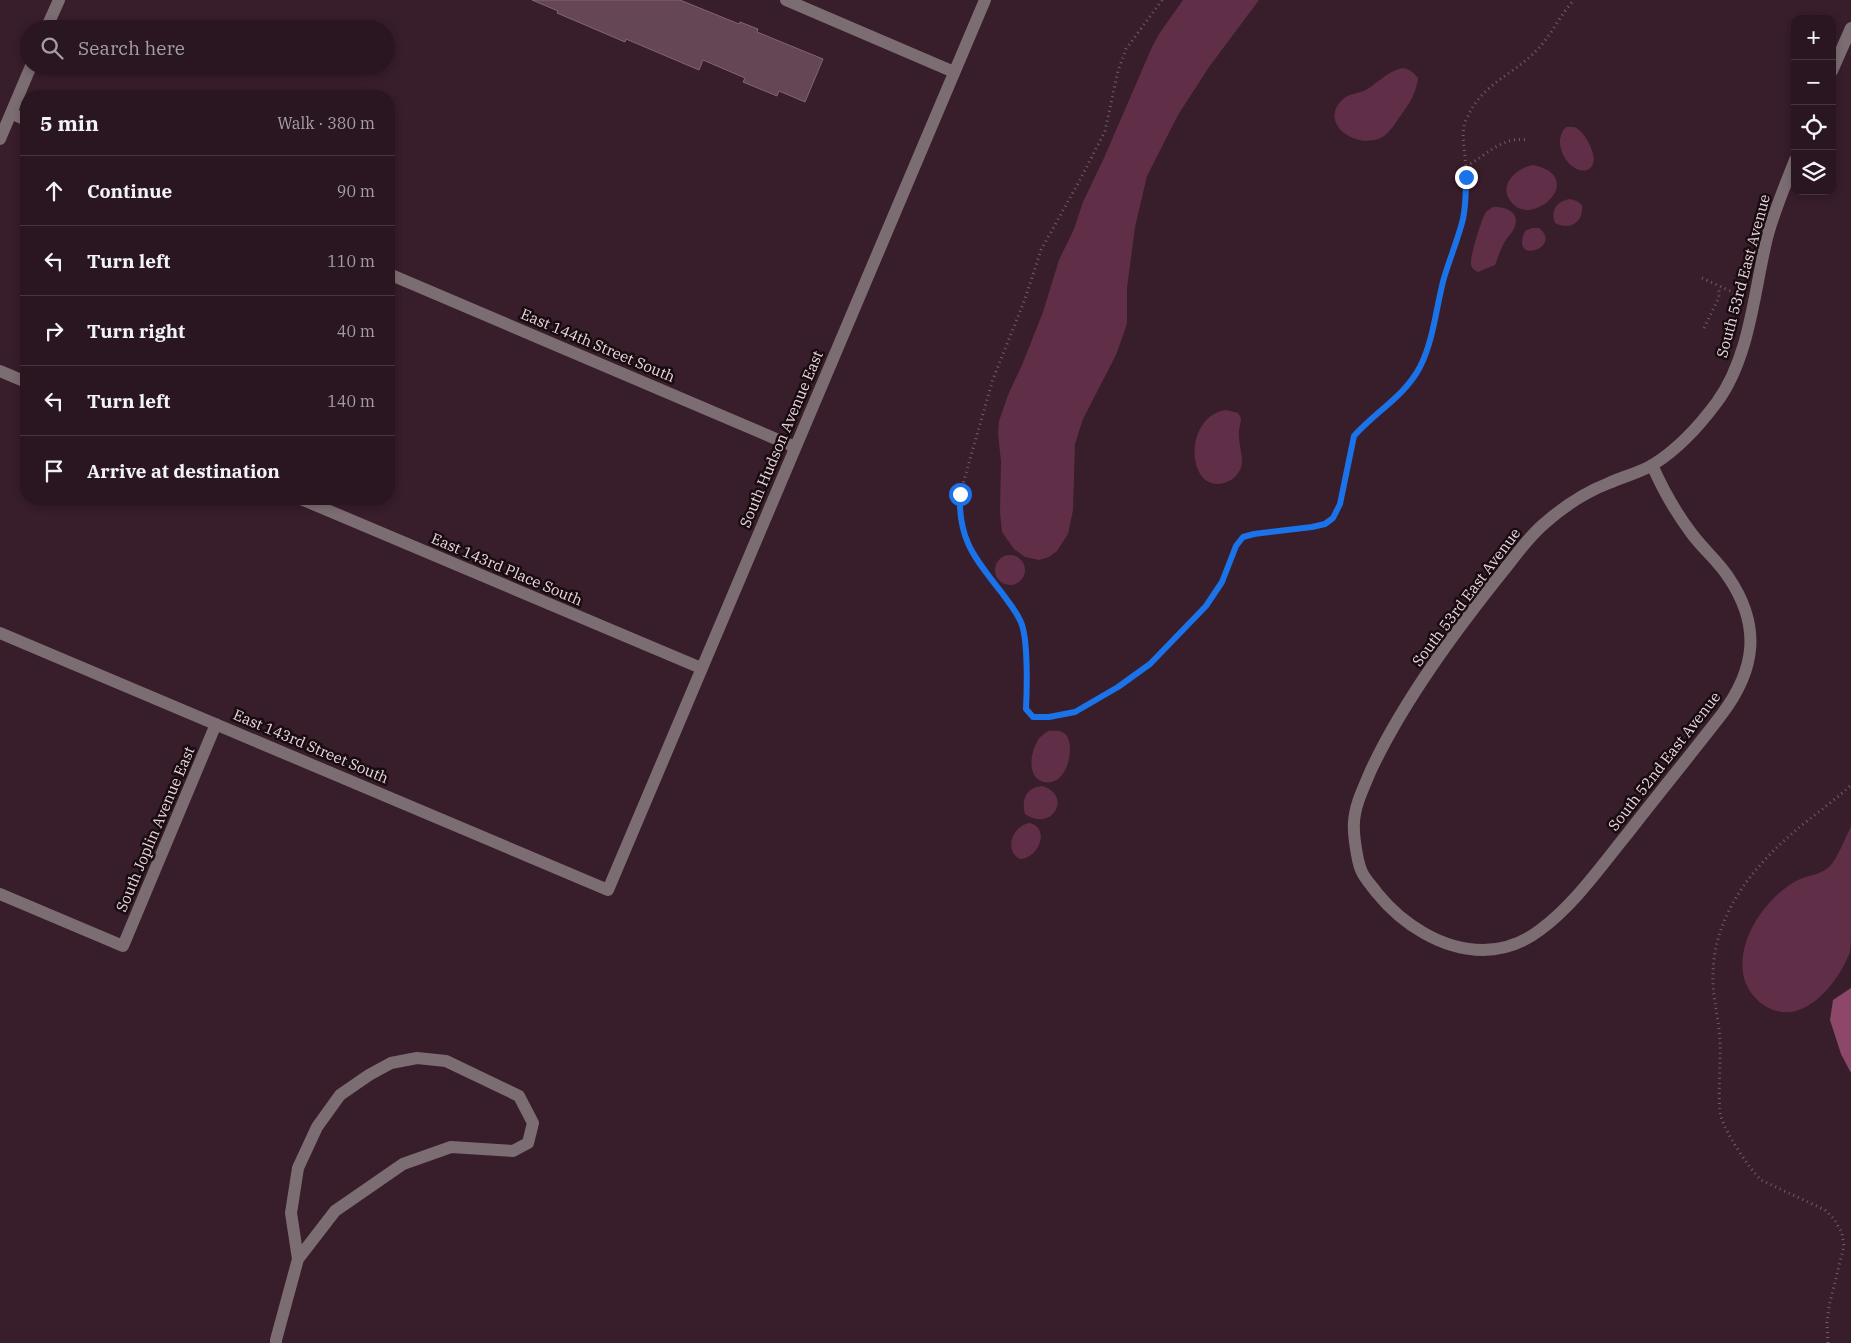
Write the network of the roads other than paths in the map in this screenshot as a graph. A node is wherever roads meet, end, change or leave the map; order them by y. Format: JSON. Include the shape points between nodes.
{"nodes":[{"id":1,"x":58,"y":0,"type":"edge"},
{"id":2,"x":786,"y":0,"type":"edge"},
{"id":3,"x":985,"y":0,"type":"edge"},
{"id":4,"x":50,"y":20,"type":"edge"},
{"id":5,"x":1851,"y":28,"type":"edge"},
{"id":6,"x":1845,"y":57,"type":"edge"},
{"id":7,"x":1836,"y":67,"type":"edge"},
{"id":8,"x":954,"y":72,"type":"junction"},
{"id":9,"x":27,"y":75,"type":"edge"},
{"id":10,"x":21,"y":90,"type":"edge"},
{"id":11,"x":20,"y":92,"type":"edge"},
{"id":12,"x":11,"y":113,"type":"junction"},
{"id":13,"x":20,"y":117,"type":"edge"},
{"id":14,"x":0,"y":138,"type":"edge"},
{"id":15,"x":1791,"y":171,"type":"edge"},
{"id":16,"x":395,"y":277,"type":"edge"},
{"id":17,"x":0,"y":371,"type":"edge"},
{"id":18,"x":20,"y":379,"type":"edge"},
{"id":19,"x":795,"y":447,"type":"junction"},
{"id":20,"x":1652,"y":465,"type":"junction"},
{"id":21,"x":315,"y":505,"type":"edge"},
{"id":22,"x":0,"y":632,"type":"edge"},
{"id":23,"x":701,"y":668,"type":"junction"},
{"id":24,"x":216,"y":724,"type":"junction"},
{"id":25,"x":608,"y":890,"type":"joint"},
{"id":26,"x":0,"y":894,"type":"edge"},
{"id":27,"x":1404,"y":919,"type":"joint"},
{"id":28,"x":298,"y":1259,"type":"junction"},
{"id":29,"x":276,"y":1343,"type":"edge"}],
"edges":[{"from":1,"to":4,"type":"street"},
{"from":2,"to":8,"type":"street"},
{"from":3,"to":8,"type":"street","name":"South Hudson Avenue East"},
{"from":5,"to":6,"type":"street"},
{"from":6,"to":7,"type":"street"},
{"from":8,"to":19,"type":"street","name":"South Hudson Avenue East"},
{"from":9,"to":10,"type":"street"},
{"from":11,"to":12,"type":"street"},
{"from":12,"to":13,"type":"street"},
{"from":12,"to":14,"type":"street"},
{"from":15,"to":20,"type":"street","name":"South 53rd East Avenue","via":[[1768,235],[1740,355],[1730,381],[1709,413],[1674,449]]},
{"from":16,"to":19,"type":"street","name":"East 144th Street South"},
{"from":17,"to":18,"type":"street"},
{"from":19,"to":23,"type":"street","name":"South Hudson Avenue East"},
{"from":20,"to":27,"type":"street","name":"South 53rd East Avenue","via":[[1600,487],[1543,524],[1482,598],[1394,727],[1365,784],[1354,824],[1361,870],[1385,902]]},
{"from":20,"to":27,"type":"street","name":"South 52nd East Avenue","via":[[1675,511],[1728,576],[1747,614],[1751,644],[1749,662],[1734,698],[1585,886],[1538,932],[1500,949],[1479,950],[1439,941]]},
{"from":21,"to":23,"type":"street","name":"East 143rd Place South"},
{"from":22,"to":24,"type":"street","name":"East 143rd Street South"},
{"from":23,"to":25,"type":"street","name":"South Hudson Avenue East"},
{"from":24,"to":25,"type":"street","name":"East 143rd Street South"},
{"from":24,"to":26,"type":"street","name":"South Joplin Avenue East","via":[[123,946]]},
{"from":28,"to":28,"type":"street","via":[[334,1211],[403,1164],[451,1147],[513,1151],[528,1143],[533,1123],[519,1096],[446,1061],[417,1058],[391,1063],[340,1096],[318,1128],[298,1168],[291,1213]]},
{"from":28,"to":29,"type":"street"}]}
